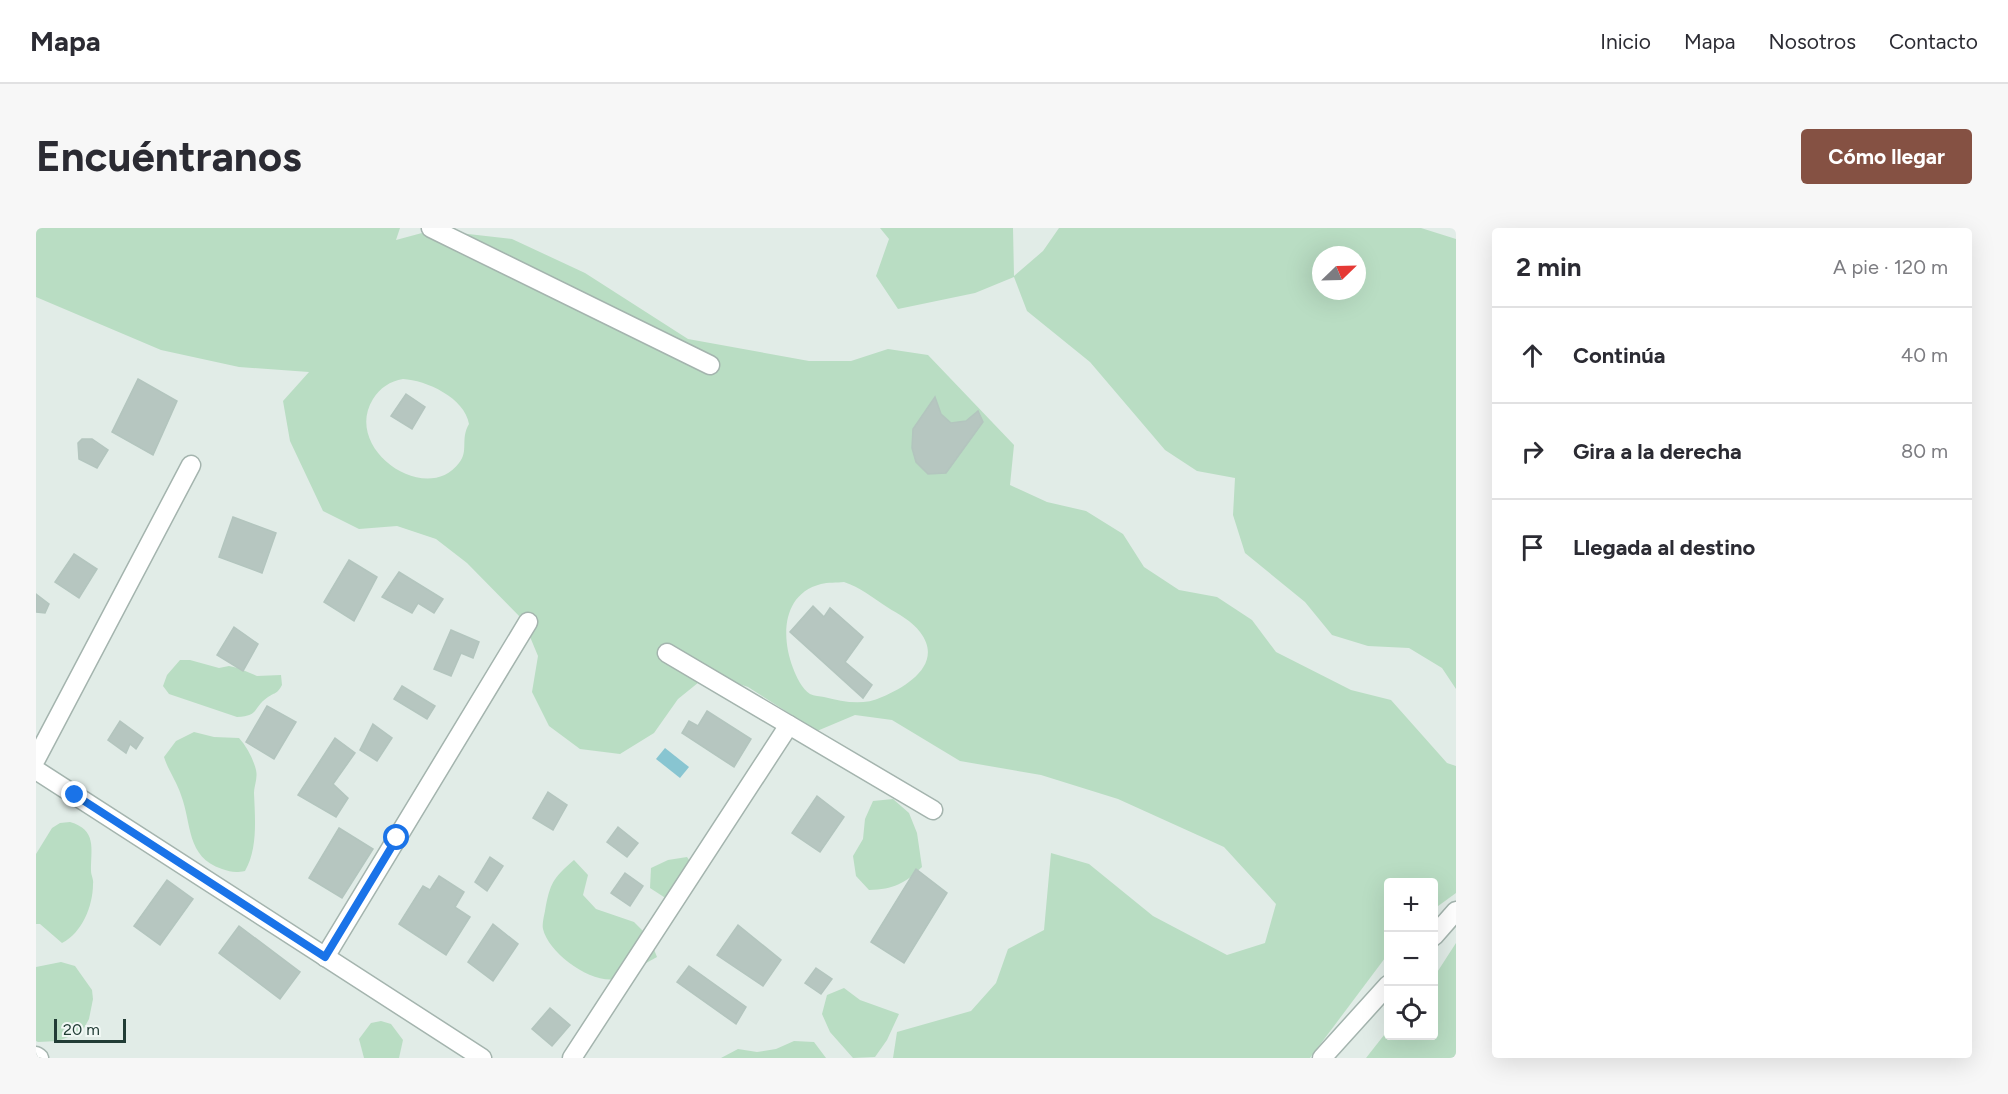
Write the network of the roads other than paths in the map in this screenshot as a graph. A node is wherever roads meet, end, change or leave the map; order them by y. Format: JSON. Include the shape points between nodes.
{"nodes":[{"id":1,"x":432,"y":228,"type":"edge"},
{"id":2,"x":710,"y":365,"type":"dead end"},
{"id":3,"x":191,"y":465,"type":"dead end"},
{"id":4,"x":528,"y":622,"type":"dead end"},
{"id":5,"x":667,"y":652,"type":"dead end"},
{"id":6,"x":789,"y":725,"type":"junction"},
{"id":7,"x":36,"y":759,"type":"edge"},
{"id":8,"x":36,"y":770,"type":"edge"},
{"id":9,"x":933,"y":810,"type":"dead end"},
{"id":10,"x":1456,"y":911,"type":"edge"},
{"id":11,"x":1438,"y":932,"type":"edge"},
{"id":12,"x":325,"y":957,"type":"junction"},
{"id":13,"x":1388,"y":986,"type":"edge"},
{"id":14,"x":482,"y":1058,"type":"edge"},
{"id":15,"x":572,"y":1058,"type":"edge"},
{"id":16,"x":1322,"y":1058,"type":"edge"}],
"edges":[{"from":1,"to":2,"type":"street"},
{"from":3,"to":7,"type":"street"},
{"from":4,"to":12,"type":"street"},
{"from":5,"to":6,"type":"street"},
{"from":6,"to":9,"type":"street"},
{"from":6,"to":15,"type":"street"},
{"from":8,"to":12,"type":"street"},
{"from":10,"to":11,"type":"street"},
{"from":12,"to":14,"type":"street"},
{"from":13,"to":16,"type":"street"}]}
